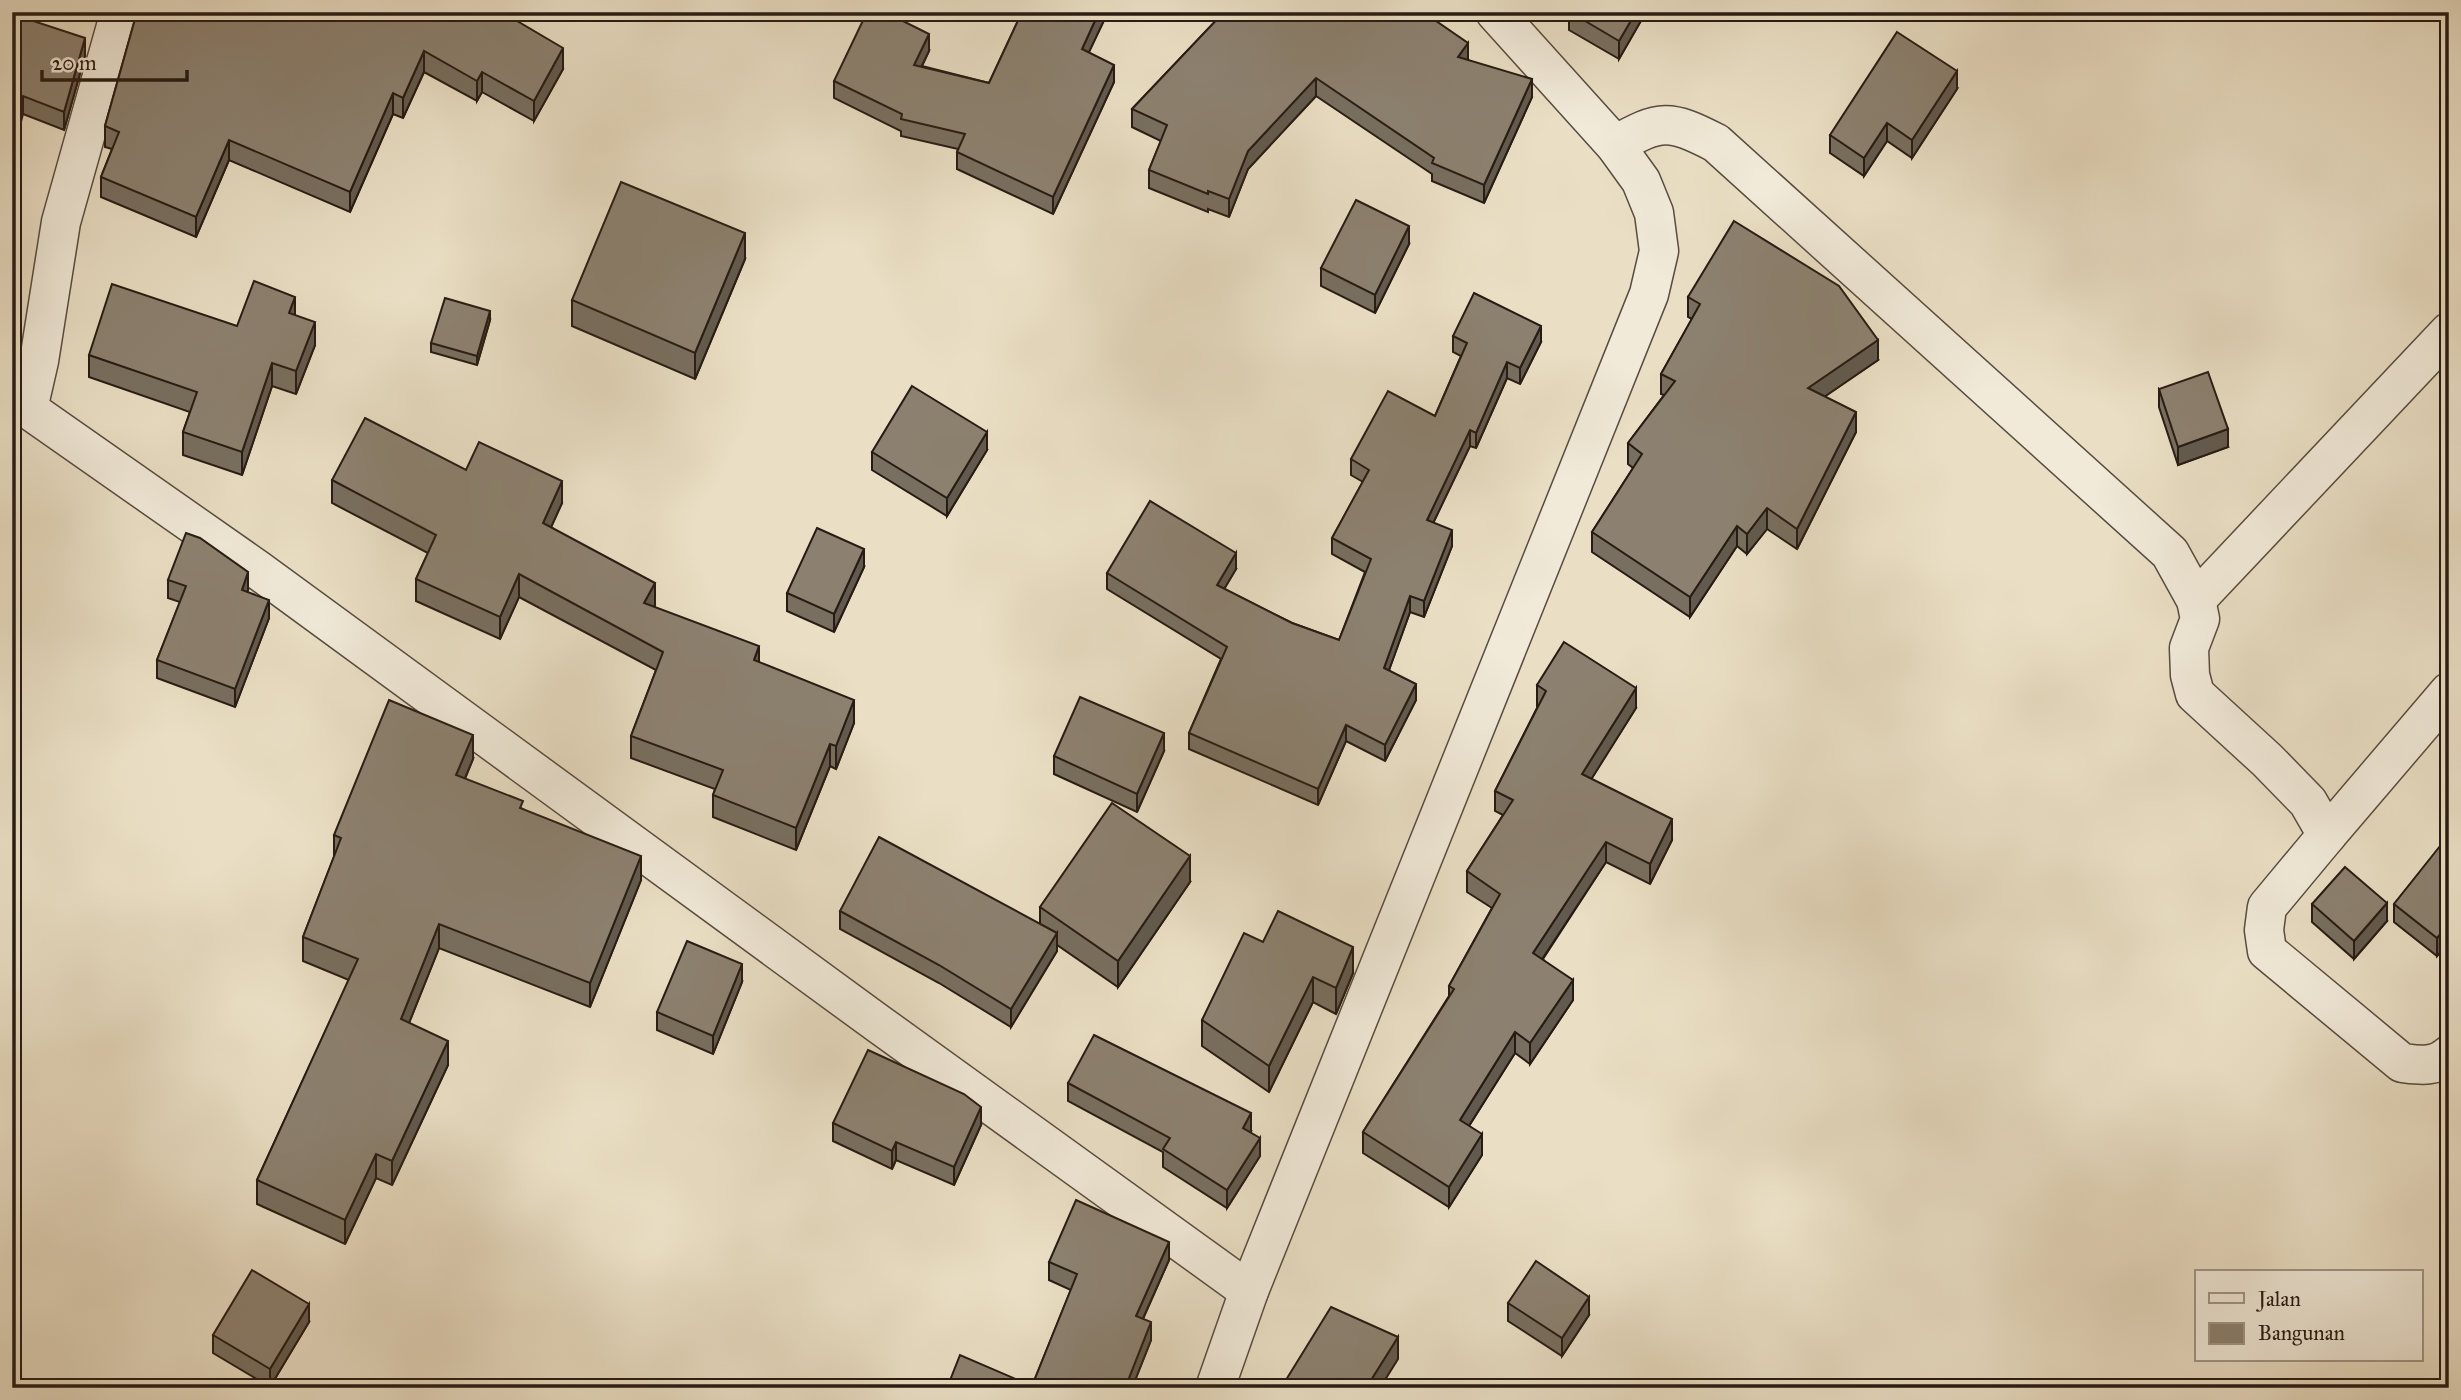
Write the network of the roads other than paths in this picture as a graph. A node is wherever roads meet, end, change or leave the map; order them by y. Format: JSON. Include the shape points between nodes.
{"nodes":[{"id":1,"x":120,"y":12,"type":"edge"},
{"id":2,"x":1495,"y":12,"type":"edge"},
{"id":3,"x":1615,"y":145,"type":"junction"},
{"id":4,"x":2449,"y":332,"type":"edge"},
{"id":5,"x":20,"y":407,"type":"edge"},
{"id":6,"x":2196,"y":600,"type":"junction"},
{"id":7,"x":2449,"y":692,"type":"edge"},
{"id":8,"x":2327,"y":835,"type":"junction"},
{"id":9,"x":2449,"y":1055,"type":"edge"},
{"id":10,"x":1249,"y":1291,"type":"junction"},
{"id":11,"x":1215,"y":1388,"type":"edge"}],
"edges":[{"from":1,"to":5,"type":"street","via":[[61,222],[39,361]]},
{"from":2,"to":3,"type":"street"},
{"from":3,"to":6,"type":"street","via":[[1648,126],[1682,126],[1716,143],[2170,553]]},
{"from":3,"to":10,"type":"street","via":[[1641,181],[1654,213],[1659,251],[1648,294]]},
{"from":4,"to":6,"type":"street"},
{"from":5,"to":10,"type":"street","via":[[258,570]]},
{"from":6,"to":8,"type":"street","via":[[2200,619],[2189,648],[2195,694],[2308,802]]},
{"from":7,"to":8,"type":"street"},
{"from":8,"to":9,"type":"street","via":[[2267,907],[2267,951],[2402,1063],[2426,1066]]},
{"from":10,"to":11,"type":"street"}]}
